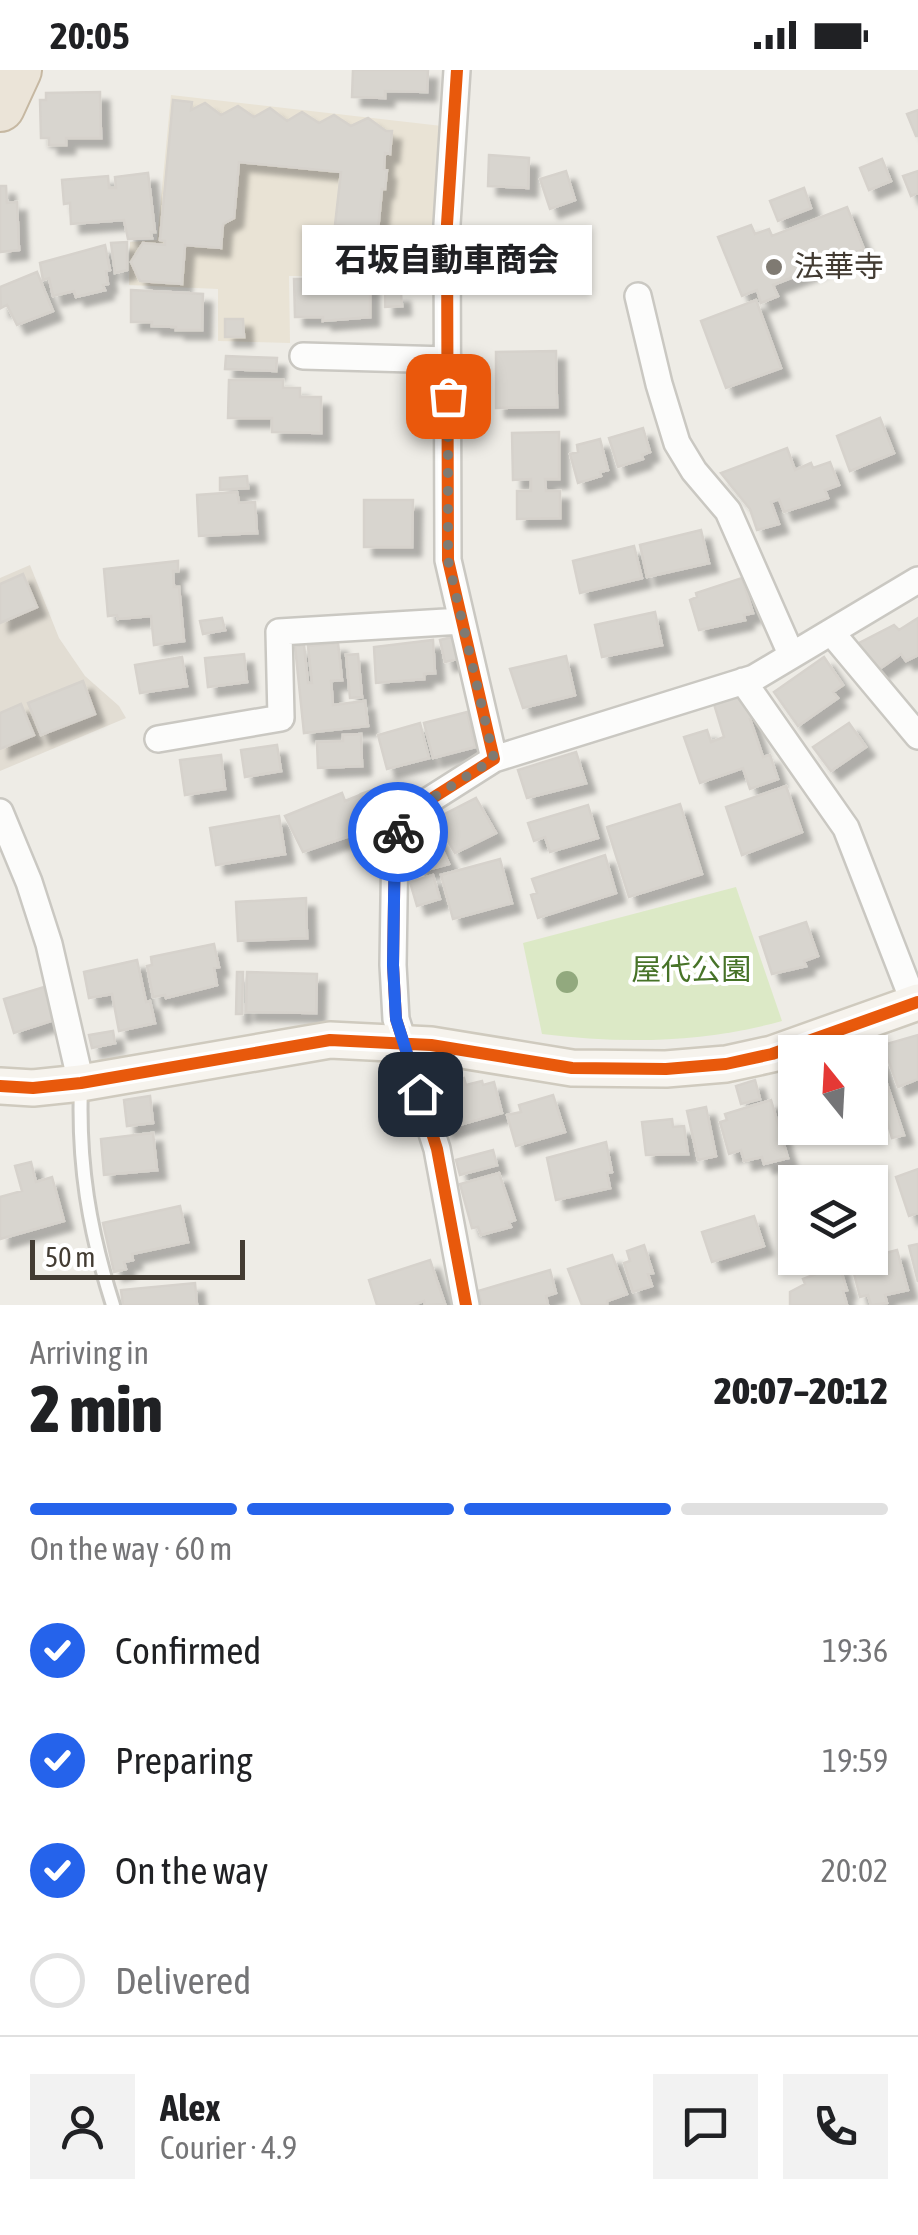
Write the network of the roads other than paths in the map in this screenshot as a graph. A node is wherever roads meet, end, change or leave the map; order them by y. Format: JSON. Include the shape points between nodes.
{"nodes":[{"id":1,"x":17,"y":70,"type":"edge"},
{"id":2,"x":456,"y":70,"type":"edge"},
{"id":3,"x":0,"y":107,"type":"edge"},
{"id":4,"x":638,"y":296,"type":"dead end"},
{"id":5,"x":303,"y":356,"type":"dead end"},
{"id":6,"x":448,"y":360,"type":"junction"},
{"id":7,"x":918,"y":580,"type":"edge"},
{"id":8,"x":462,"y":621,"type":"junction"},
{"id":9,"x":831,"y":632,"type":"junction"},
{"id":10,"x":791,"y":654,"type":"junction"},
{"id":11,"x":743,"y":682,"type":"junction"},
{"id":12,"x":918,"y":736,"type":"edge"},
{"id":13,"x":158,"y":740,"type":"dead end"},
{"id":14,"x":494,"y":759,"type":"junction"},
{"id":15,"x":0,"y":812,"type":"edge"},
{"id":16,"x":916,"y":1003,"type":"edge"},
{"id":17,"x":403,"y":1042,"type":"junction"},
{"id":18,"x":81,"y":1082,"type":"junction"},
{"id":19,"x":0,"y":1086,"type":"edge"},
{"id":20,"x":113,"y":1305,"type":"edge"},
{"id":21,"x":466,"y":1305,"type":"edge"}],
"edges":[{"from":1,"to":3,"type":"highway"},
{"from":2,"to":6,"type":"street"},
{"from":4,"to":10,"type":"street","via":[[677,443],[728,511]]},
{"from":5,"to":6,"type":"street"},
{"from":6,"to":8,"type":"street","via":[[448,560]]},
{"from":7,"to":9,"type":"street"},
{"from":8,"to":13,"type":"street","via":[[279,632],[281,718]]},
{"from":8,"to":14,"type":"street"},
{"from":9,"to":10,"type":"street"},
{"from":9,"to":12,"type":"street"},
{"from":10,"to":11,"type":"street"},
{"from":11,"to":14,"type":"street"},
{"from":11,"to":16,"type":"street","via":[[846,828]]},
{"from":14,"to":17,"type":"street","via":[[409,813],[395,837],[393,965]]},
{"from":15,"to":18,"type":"street","via":[[49,944]]},
{"from":16,"to":17,"type":"street","via":[[772,1054],[666,1069],[572,1068]]},
{"from":17,"to":18,"type":"street","via":[[330,1040]]},
{"from":17,"to":21,"type":"street","via":[[437,1149]]},
{"from":18,"to":19,"type":"street"},
{"from":18,"to":20,"type":"lane","via":[[86,1207]]}]}
